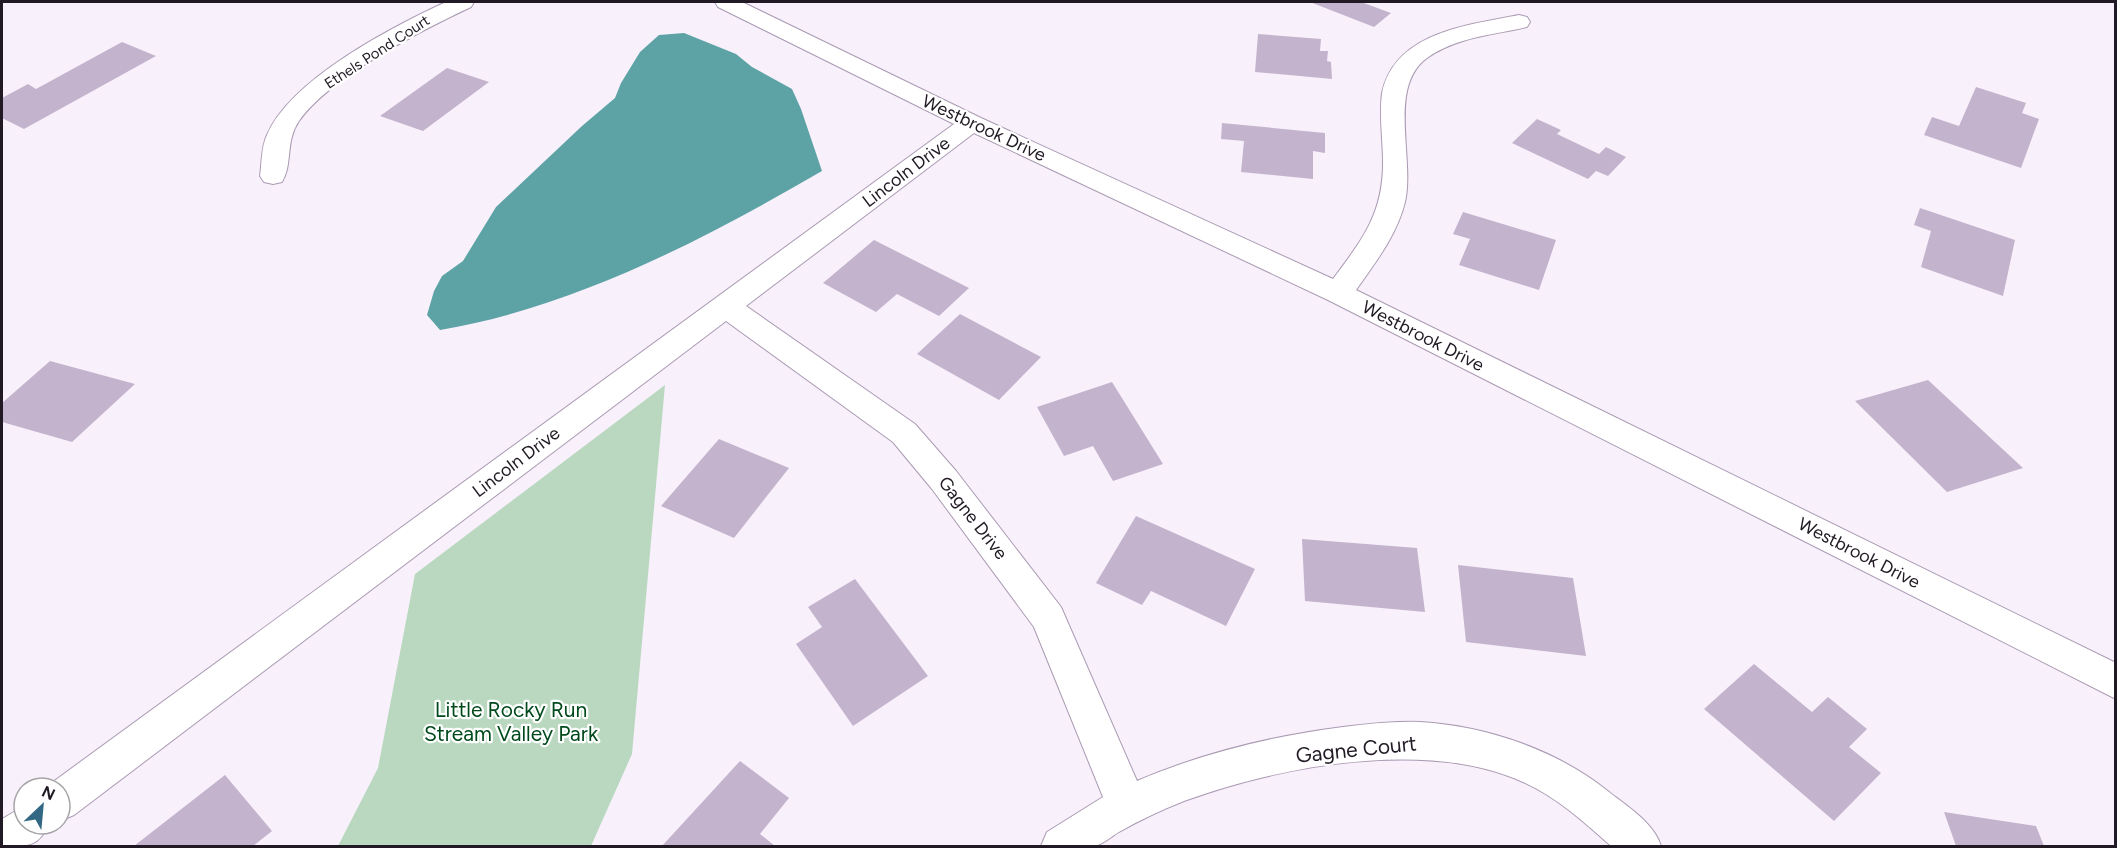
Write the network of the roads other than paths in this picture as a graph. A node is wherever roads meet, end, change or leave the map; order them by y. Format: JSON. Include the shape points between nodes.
{"nodes":[{"id":1,"x":463,"y":2,"type":"edge"},
{"id":2,"x":726,"y":2,"type":"edge"},
{"id":3,"x":1519,"y":22,"type":"dead end"},
{"id":4,"x":972,"y":123,"type":"junction"},
{"id":5,"x":273,"y":176,"type":"dead end"},
{"id":6,"x":1338,"y":293,"type":"junction"},
{"id":7,"x":726,"y":306,"type":"junction"},
{"id":8,"x":2115,"y":682,"type":"edge"},
{"id":9,"x":72,"y":792,"type":"edge"},
{"id":10,"x":1127,"y":806,"type":"junction"},
{"id":11,"x":1061,"y":846,"type":"edge"},
{"id":12,"x":1641,"y":846,"type":"edge"}],
"edges":[{"from":1,"to":5,"type":"street","name":"Ethels Pond Court","via":[[429,18],[332,77],[296,109],[279,133]]},
{"from":2,"to":4,"type":"street","name":"Westbrook Drive"},
{"from":3,"to":6,"type":"street","via":[[1439,43],[1418,54],[1402,70],[1394,92],[1397,170],[1389,213],[1383,229]]},
{"from":4,"to":6,"type":"street","name":"Westbrook Drive"},
{"from":4,"to":7,"type":"street","name":"Lincoln Drive"},
{"from":6,"to":8,"type":"street","name":"Westbrook Drive"},
{"from":7,"to":9,"type":"street","name":"Lincoln Drive"},
{"from":7,"to":10,"type":"street","name":"Gagne Drive","via":[[904,434],[944,480],[1048,618]]},
{"from":10,"to":11,"type":"street","name":"Gagne Court"},
{"from":10,"to":12,"type":"street","name":"Gagne Court","via":[[1207,773],[1323,748],[1426,741],[1498,755],[1536,768],[1574,788]]}]}
